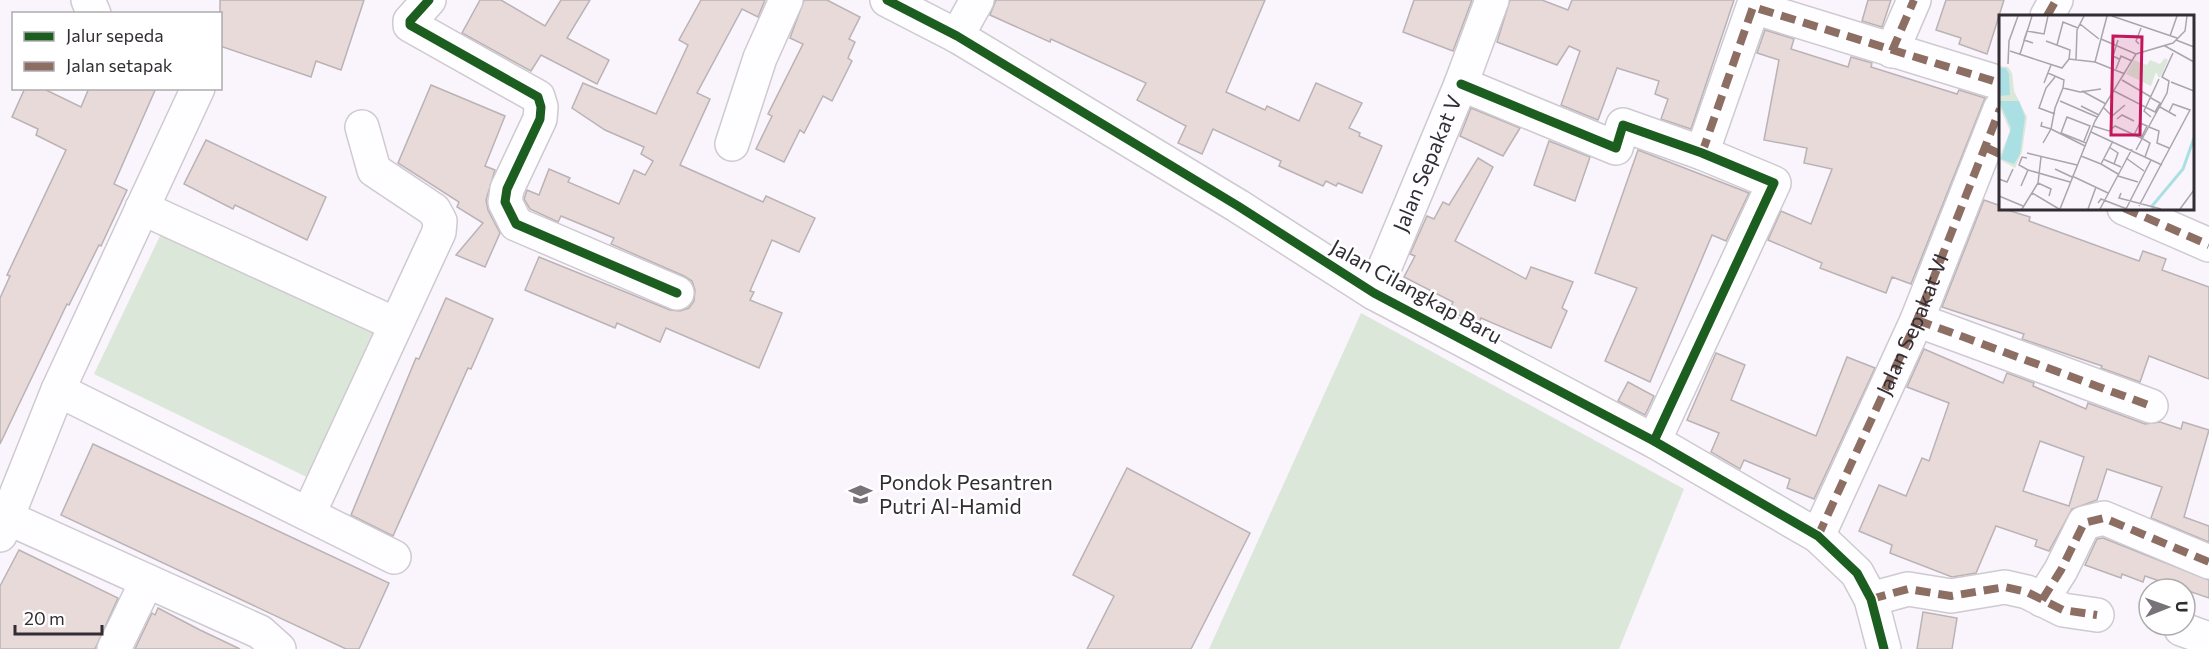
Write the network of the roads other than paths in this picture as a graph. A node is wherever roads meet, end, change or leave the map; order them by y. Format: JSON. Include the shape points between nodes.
{"nodes":[{"id":1,"x":429,"y":0,"type":"edge"},
{"id":2,"x":786,"y":0,"type":"edge"},
{"id":3,"x":977,"y":0,"type":"edge"},
{"id":4,"x":1492,"y":0,"type":"edge"},
{"id":5,"x":1914,"y":0,"type":"edge"},
{"id":6,"x":2056,"y":0,"type":"edge"},
{"id":7,"x":890,"y":1,"type":"edge"},
{"id":8,"x":1754,"y":4,"type":"edge"},
{"id":9,"x":2048,"y":15,"type":"edge"},
{"id":10,"x":957,"y":36,"type":"junction"},
{"id":11,"x":1892,"y":51,"type":"junction"},
{"id":12,"x":1999,"y":82,"type":"edge"},
{"id":13,"x":1461,"y":84,"type":"junction"},
{"id":14,"x":197,"y":90,"type":"edge"},
{"id":15,"x":1999,"y":122,"type":"edge"},
{"id":16,"x":362,"y":127,"type":"dead end"},
{"id":17,"x":732,"y":144,"type":"dead end"},
{"id":18,"x":1994,"y":151,"type":"edge"},
{"id":19,"x":1702,"y":153,"type":"junction"},
{"id":20,"x":142,"y":208,"type":"junction"},
{"id":21,"x":2129,"y":210,"type":"edge"},
{"id":22,"x":2209,"y":245,"type":"edge"},
{"id":23,"x":677,"y":293,"type":"dead end"},
{"id":24,"x":1374,"y":293,"type":"junction"},
{"id":25,"x":1917,"y":320,"type":"junction"},
{"id":26,"x":395,"y":324,"type":"junction"},
{"id":27,"x":58,"y":390,"type":"junction"},
{"id":28,"x":2151,"y":406,"type":"dead end"},
{"id":29,"x":1654,"y":441,"type":"junction"},
{"id":30,"x":309,"y":513,"type":"junction"},
{"id":31,"x":4,"y":527,"type":"edge"},
{"id":32,"x":1818,"y":536,"type":"junction"},
{"id":33,"x":394,"y":556,"type":"dead end"},
{"id":34,"x":2209,"y":562,"type":"edge"},
{"id":35,"x":146,"y":583,"type":"junction"},
{"id":36,"x":1871,"y":599,"type":"junction"},
{"id":37,"x":2042,"y":600,"type":"junction"},
{"id":38,"x":2097,"y":615,"type":"dead end"},
{"id":39,"x":114,"y":649,"type":"edge"},
{"id":40,"x":279,"y":649,"type":"edge"},
{"id":41,"x":1884,"y":649,"type":"edge"}],
"edges":[{"from":1,"to":23,"type":"street","via":[[410,25],[538,97],[542,107],[507,189],[506,202],[516,224]]},
{"from":2,"to":17,"type":"street","via":[[760,58]]},
{"from":3,"to":10,"type":"street"},
{"from":4,"to":13,"type":"street","name":"Jalan Sepakat V"},
{"from":5,"to":11,"type":"street"},
{"from":6,"to":9,"type":"street"},
{"from":7,"to":10,"type":"street","name":"Jalan Cilangkap Baru"},
{"from":8,"to":11,"type":"street"},
{"from":8,"to":19,"type":"street"},
{"from":10,"to":24,"type":"street","name":"Jalan Cilangkap Baru"},
{"from":11,"to":12,"type":"street"},
{"from":13,"to":19,"type":"street","via":[[1616,148],[1623,125]]},
{"from":13,"to":24,"type":"street","name":"Jalan Sepakat V"},
{"from":14,"to":20,"type":"street"},
{"from":15,"to":18,"type":"street","name":"Jalan Sepakat VI"},
{"from":16,"to":26,"type":"street","via":[[374,170],[434,210],[440,221],[439,232]]},
{"from":18,"to":25,"type":"street","name":"Jalan Sepakat VI"},
{"from":19,"to":29,"type":"street","via":[[1774,183]]},
{"from":20,"to":26,"type":"street"},
{"from":20,"to":27,"type":"street"},
{"from":21,"to":22,"type":"street"},
{"from":24,"to":29,"type":"street","name":"Jalan Cilangkap Baru"},
{"from":25,"to":28,"type":"street"},
{"from":25,"to":32,"type":"street","name":"Jalan Sepakat VI"},
{"from":26,"to":30,"type":"street"},
{"from":27,"to":30,"type":"street"},
{"from":27,"to":31,"type":"street"},
{"from":29,"to":32,"type":"street","name":"Jalan Cilangkap Baru"},
{"from":30,"to":33,"type":"street"},
{"from":31,"to":35,"type":"street"},
{"from":32,"to":36,"type":"street","name":"Jalan Cilangkap Baru","via":[[1857,573]]},
{"from":34,"to":37,"type":"street","via":[[2104,518],[2084,523]]},
{"from":35,"to":39,"type":"street"},
{"from":35,"to":40,"type":"street","via":[[260,632]]},
{"from":36,"to":37,"type":"street","via":[[1908,589],[1951,596],[2005,587]]},
{"from":36,"to":41,"type":"street","name":"Jalan Cilangkap Baru"},
{"from":37,"to":38,"type":"street","via":[[2063,610]]}]}
